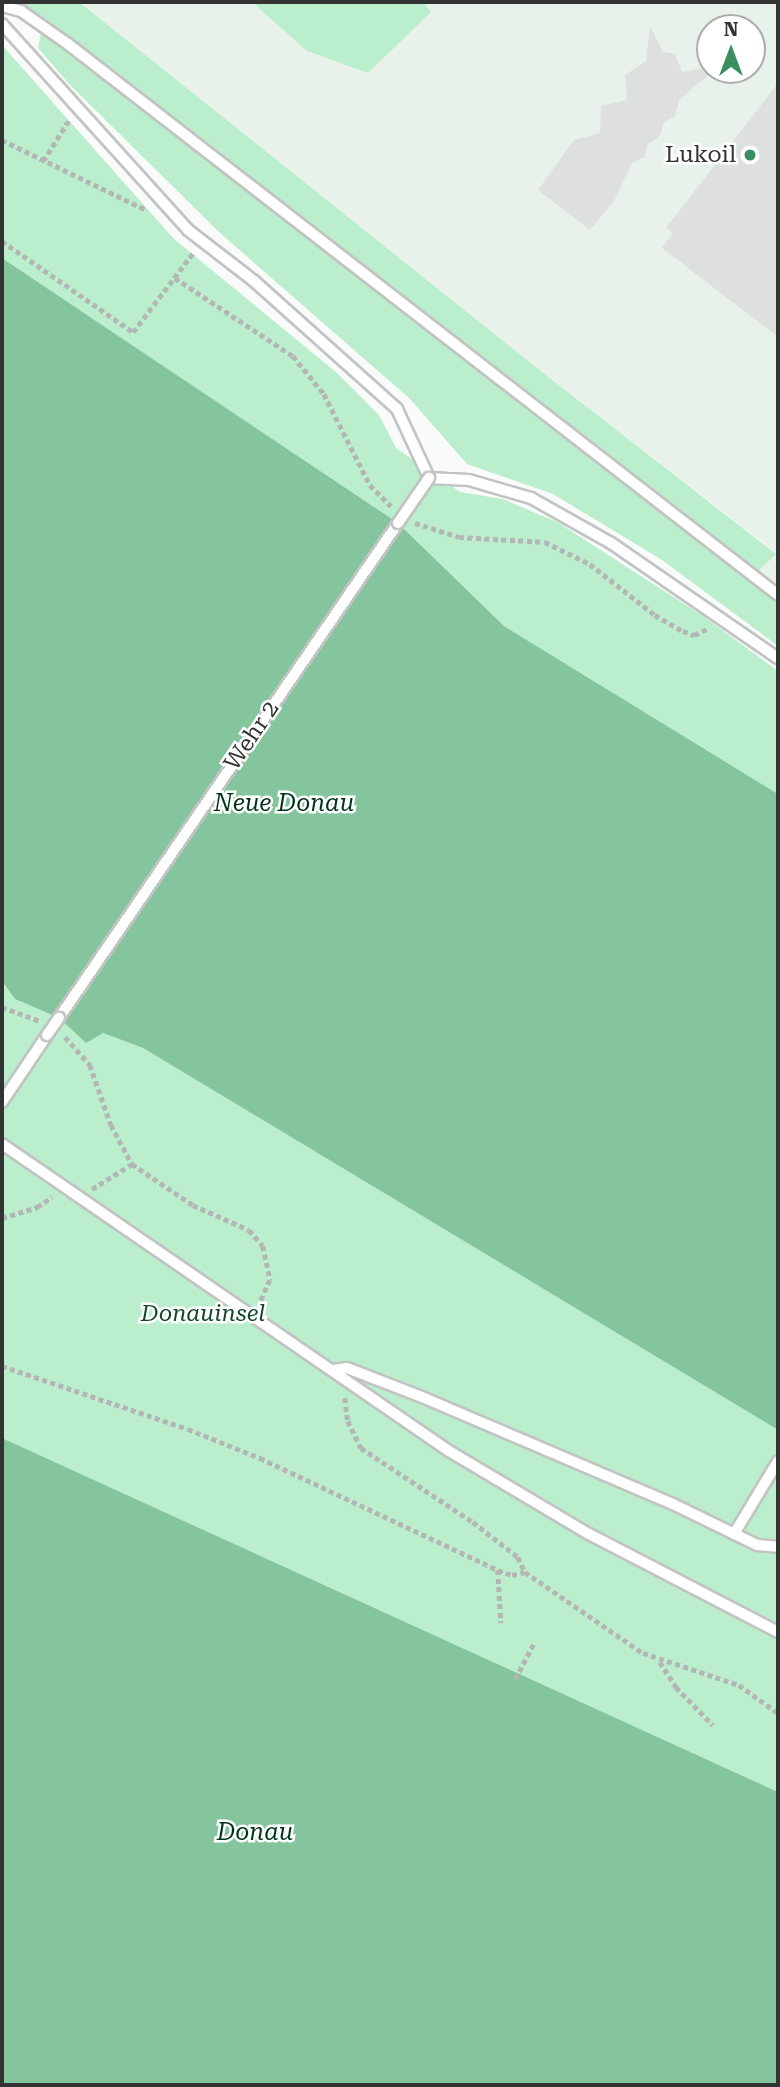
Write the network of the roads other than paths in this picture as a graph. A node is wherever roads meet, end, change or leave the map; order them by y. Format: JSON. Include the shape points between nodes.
{"nodes":[{"id":1,"x":2,"y":6,"type":"edge"},
{"id":2,"x":2,"y":24,"type":"edge"},
{"id":3,"x":429,"y":478,"type":"junction"},
{"id":4,"x":778,"y":596,"type":"edge"},
{"id":5,"x":778,"y":658,"type":"edge"},
{"id":6,"x":2,"y":1102,"type":"edge"},
{"id":7,"x":2,"y":1144,"type":"edge"},
{"id":8,"x":332,"y":1370,"type":"junction"},
{"id":9,"x":778,"y":1461,"type":"edge"},
{"id":10,"x":734,"y":1534,"type":"junction"},
{"id":11,"x":778,"y":1548,"type":"edge"},
{"id":12,"x":778,"y":1632,"type":"edge"}],
"edges":[{"from":1,"to":4,"type":"lane","via":[[21,11],[68,44]]},
{"from":2,"to":3,"type":"lane","via":[[76,110],[202,241],[254,281],[397,409]]},
{"from":3,"to":5,"type":"lane","via":[[469,480],[531,498],[611,543]]},
{"from":3,"to":6,"type":"lane","name":"Wehr 2","bridge":true},
{"from":7,"to":8,"type":"lane"},
{"from":8,"to":10,"type":"lane","via":[[347,1368],[422,1397]]},
{"from":8,"to":12,"type":"lane","via":[[524,1497]]},
{"from":9,"to":10,"type":"lane"},
{"from":10,"to":11,"type":"lane","via":[[757,1545]]}]}
